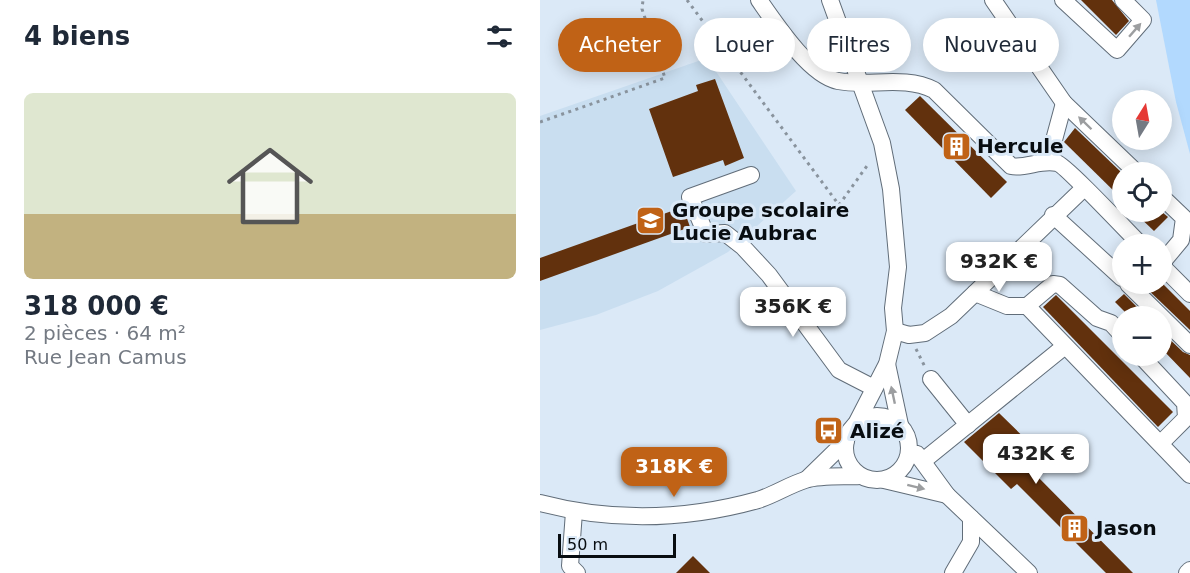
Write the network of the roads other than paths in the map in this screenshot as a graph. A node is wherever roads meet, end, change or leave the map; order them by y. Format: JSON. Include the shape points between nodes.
{"nodes":[{"id":1,"x":759,"y":0,"type":"edge"},
{"id":2,"x":830,"y":0,"type":"edge"},
{"id":3,"x":993,"y":0,"type":"edge"},
{"id":4,"x":1064,"y":0,"type":"edge"},
{"id":5,"x":1123,"y":0,"type":"edge"},
{"id":6,"x":859,"y":82,"type":"junction"},
{"id":7,"x":1064,"y":103,"type":"junction"},
{"id":8,"x":1048,"y":162,"type":"junction"},
{"id":9,"x":1126,"y":162,"type":"edge"},
{"id":10,"x":752,"y":176,"type":"dead end"},
{"id":11,"x":1083,"y":189,"type":"junction"},
{"id":12,"x":1172,"y":207,"type":"edge"},
{"id":13,"x":1053,"y":215,"type":"junction"},
{"id":14,"x":1130,"y":234,"type":"edge"},
{"id":15,"x":1172,"y":251,"type":"edge"},
{"id":16,"x":1112,"y":269,"type":"edge"},
{"id":17,"x":1172,"y":275,"type":"edge"},
{"id":18,"x":975,"y":293,"type":"junction"},
{"id":19,"x":1138,"y":294,"type":"edge"},
{"id":20,"x":1190,"y":294,"type":"edge"},
{"id":21,"x":1026,"y":306,"type":"junction"},
{"id":22,"x":1112,"y":324,"type":"edge"},
{"id":23,"x":902,"y":333,"type":"junction"},
{"id":24,"x":1190,"y":345,"type":"edge"},
{"id":25,"x":1065,"y":346,"type":"junction"},
{"id":26,"x":887,"y":364,"type":"junction"},
{"id":27,"x":1150,"y":366,"type":"edge"},
{"id":28,"x":931,"y":379,"type":"road end"},
{"id":29,"x":874,"y":388,"type":"junction"},
{"id":30,"x":856,"y":424,"type":"junction"},
{"id":31,"x":968,"y":424,"type":"junction"},
{"id":32,"x":900,"y":425,"type":"junction"},
{"id":33,"x":846,"y":441,"type":"junction"},
{"id":34,"x":1161,"y":443,"type":"junction"},
{"id":35,"x":909,"y":444,"type":"junction"},
{"id":36,"x":923,"y":461,"type":"junction"},
{"id":37,"x":1190,"y":475,"type":"edge"},
{"id":38,"x":860,"y":476,"type":"junction"},
{"id":39,"x":807,"y":479,"type":"junction"},
{"id":40,"x":885,"y":480,"type":"junction"},
{"id":41,"x":947,"y":495,"type":"junction"},
{"id":42,"x":540,"y":503,"type":"edge"},
{"id":43,"x":574,"y":512,"type":"junction"},
{"id":44,"x":971,"y":518,"type":"junction"},
{"id":45,"x":1190,"y":570,"type":"edge"},
{"id":46,"x":577,"y":573,"type":"edge"},
{"id":47,"x":953,"y":573,"type":"edge"},
{"id":48,"x":1029,"y":573,"type":"edge"},
{"id":49,"x":1186,"y":573,"type":"edge"}],
"edges":[{"from":1,"to":6,"type":"street","via":[[815,69],[836,81]]},
{"from":2,"to":6,"type":"street"},
{"from":3,"to":7,"type":"street"},
{"from":4,"to":5,"type":"street","one_way":true,"via":[[1117,50],[1143,20]]},
{"from":6,"to":8,"type":"street","via":[[923,85],[934,90],[1011,166]]},
{"from":6,"to":23,"type":"street","via":[[882,143],[891,189],[898,267],[893,308]]},
{"from":7,"to":8,"type":"street"},
{"from":9,"to":7,"type":"street","one_way":true},
{"from":8,"to":11,"type":"street","via":[[1067,168]]},
{"from":10,"to":29,"type":"street","via":[[690,197],[706,234],[725,233],[743,247],[769,275],[838,370]]},
{"from":11,"to":13,"type":"street"},
{"from":11,"to":14,"type":"street"},
{"from":12,"to":15,"type":"street","via":[[1184,218],[1181,240]]},
{"from":13,"to":16,"type":"street"},
{"from":13,"to":18,"type":"street"},
{"from":17,"to":20,"type":"street"},
{"from":18,"to":21,"type":"street","via":[[1007,306]]},
{"from":18,"to":23,"type":"street","via":[[925,333]]},
{"from":19,"to":24,"type":"street"},
{"from":21,"to":22,"type":"street","via":[[1053,284],[1060,285],[1097,318]]},
{"from":21,"to":25,"type":"street"},
{"from":23,"to":26,"type":"street"},
{"from":25,"to":31,"type":"street"},
{"from":25,"to":34,"type":"street"},
{"from":26,"to":29,"type":"street"},
{"from":32,"to":26,"type":"street","one_way":true},
{"from":27,"to":34,"type":"street","via":[[1185,403],[1186,418]]},
{"from":28,"to":31,"type":"street"},
{"from":29,"to":30,"type":"street"},
{"from":30,"to":32,"type":"street","via":[[873,416]]},
{"from":30,"to":33,"type":"street"},
{"from":31,"to":36,"type":"street"},
{"from":32,"to":35,"type":"street"},
{"from":33,"to":38,"type":"street","via":[[845,454]]},
{"from":33,"to":39,"type":"street"},
{"from":34,"to":37,"type":"street"},
{"from":35,"to":36,"type":"street"},
{"from":35,"to":40,"type":"street","via":[[904,467]]},
{"from":36,"to":41,"type":"street"},
{"from":38,"to":39,"type":"street"},
{"from":38,"to":40,"type":"street"},
{"from":39,"to":43,"type":"street","via":[[759,499],[702,512],[645,517]]},
{"from":40,"to":41,"type":"street","one_way":true},
{"from":41,"to":44,"type":"street"},
{"from":42,"to":43,"type":"street"},
{"from":43,"to":46,"type":"street","via":[[570,566]]},
{"from":44,"to":47,"type":"street","via":[[971,542]]},
{"from":44,"to":48,"type":"street"},
{"from":45,"to":49,"type":"street"}]}
